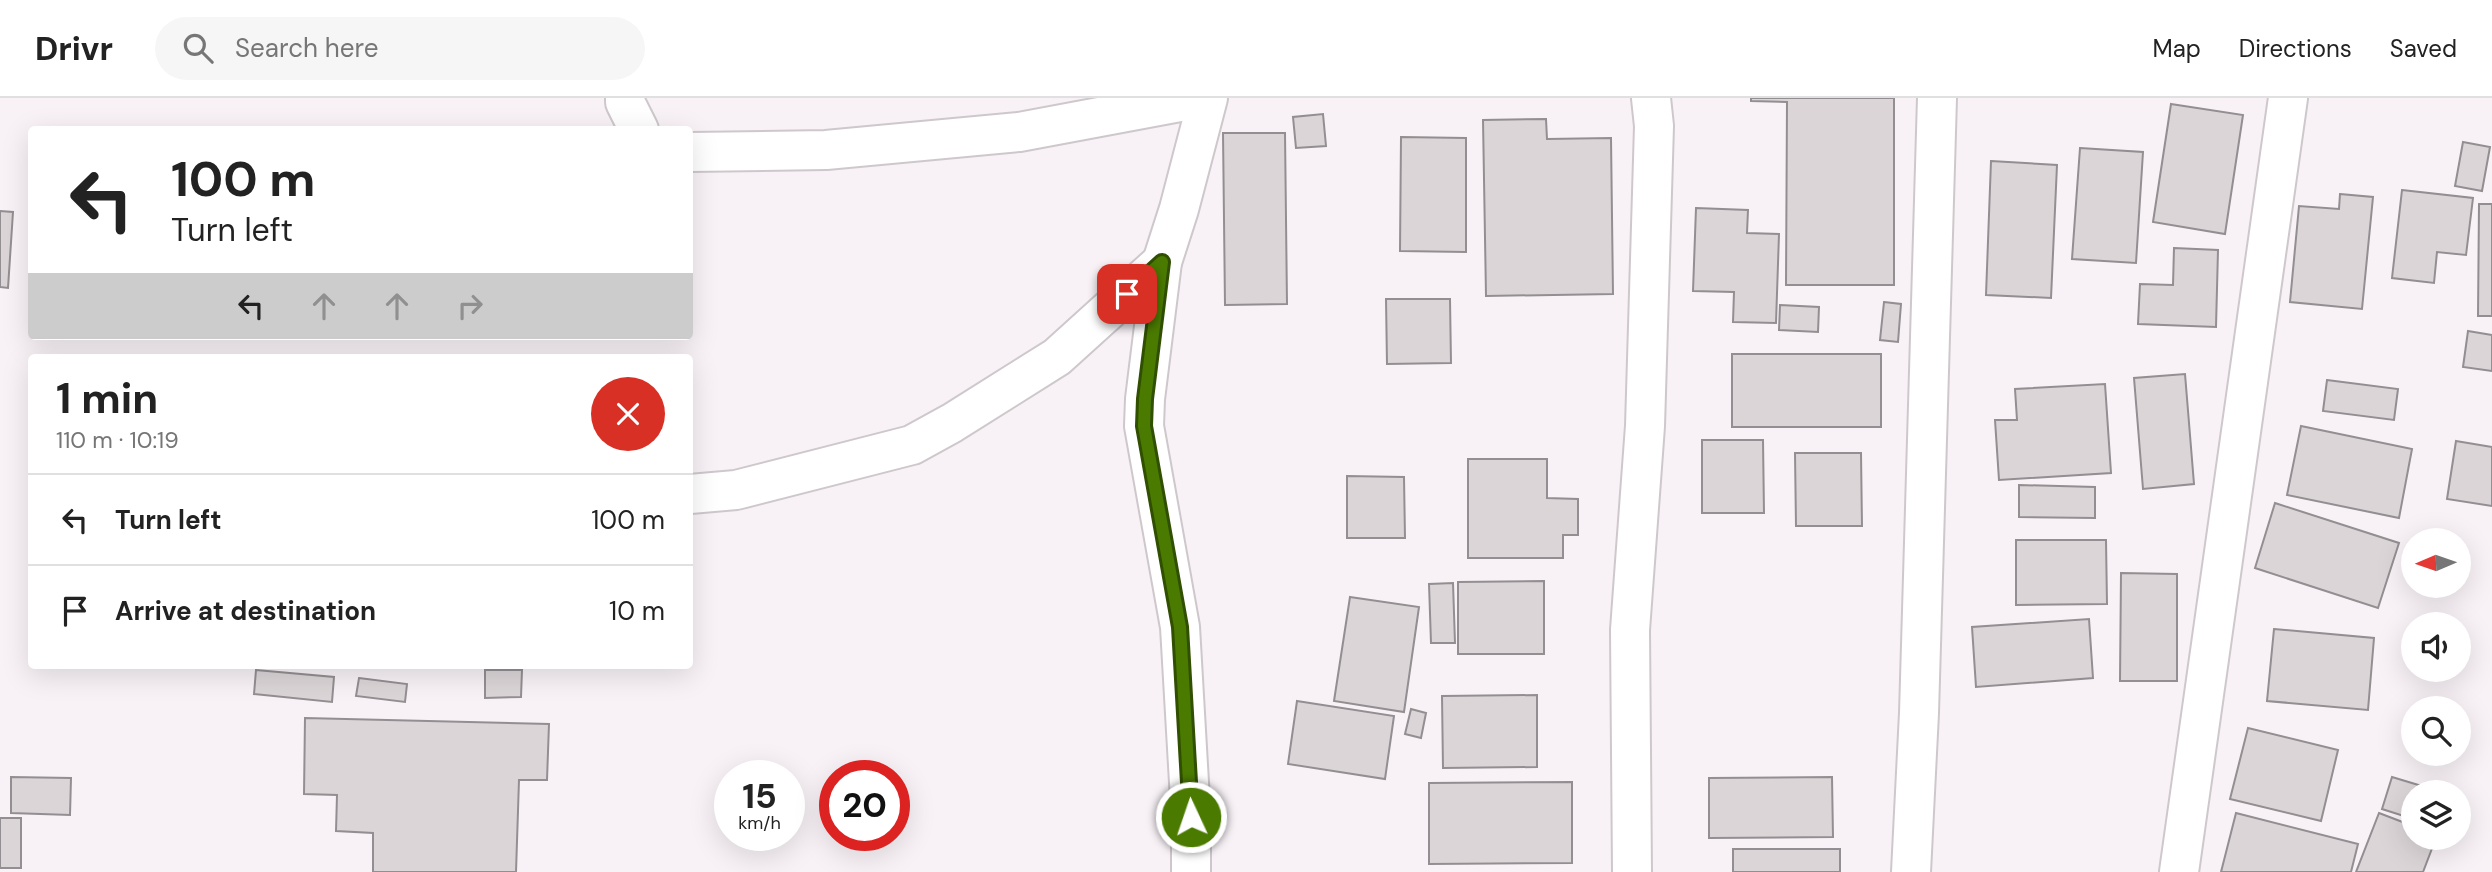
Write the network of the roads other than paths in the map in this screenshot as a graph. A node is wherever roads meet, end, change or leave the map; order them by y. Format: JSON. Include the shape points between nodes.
{"nodes":[{"id":1,"x":625,"y":98,"type":"edge"},
{"id":2,"x":1201,"y":98,"type":"edge"},
{"id":3,"x":1208,"y":98,"type":"edge"},
{"id":4,"x":1651,"y":98,"type":"edge"},
{"id":5,"x":1937,"y":98,"type":"edge"},
{"id":6,"x":2288,"y":98,"type":"edge"},
{"id":7,"x":637,"y":126,"type":"edge"},
{"id":8,"x":693,"y":152,"type":"edge"},
{"id":9,"x":1162,"y":262,"type":"junction"},
{"id":10,"x":693,"y":494,"type":"edge"},
{"id":11,"x":1191,"y":872,"type":"edge"},
{"id":12,"x":1632,"y":872,"type":"edge"},
{"id":13,"x":1911,"y":872,"type":"edge"},
{"id":14,"x":2179,"y":872,"type":"edge"}],
"edges":[{"from":1,"to":7,"type":"street"},
{"from":2,"to":8,"type":"street","via":[[1019,132],[827,150]]},
{"from":3,"to":9,"type":"street"},
{"from":4,"to":12,"type":"street","via":[[1654,126],[1645,426],[1630,630]]},
{"from":5,"to":13,"type":"street"},
{"from":6,"to":14,"type":"street"},
{"from":9,"to":10,"type":"street","via":[[1057,357],[912,444],[736,490]]},
{"from":9,"to":11,"type":"street","via":[[1144,426],[1180,627]]}]}
